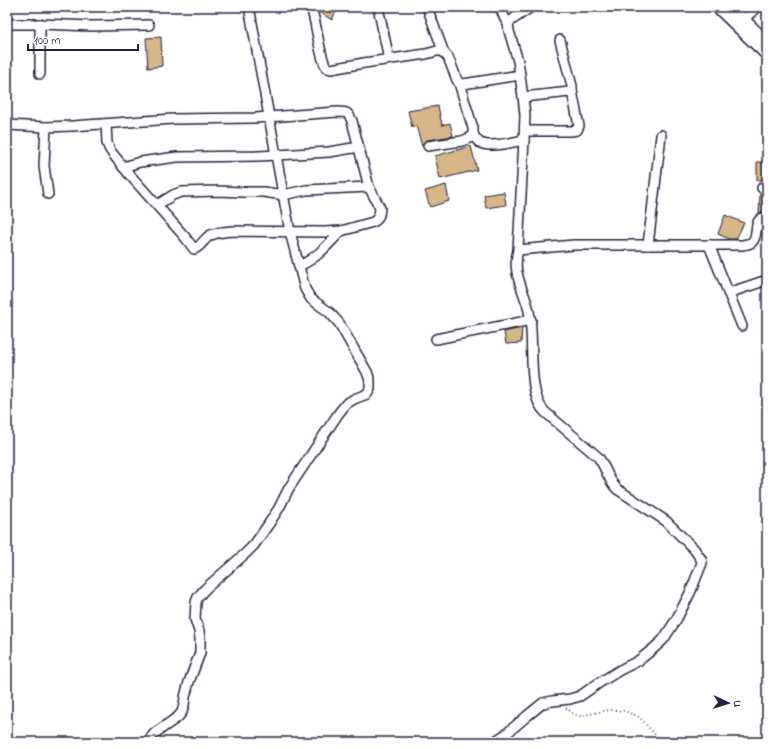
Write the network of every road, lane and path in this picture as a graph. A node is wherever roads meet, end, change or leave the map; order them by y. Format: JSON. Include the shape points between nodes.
{"nodes":[{"id":1,"x":251,"y":7,"type":"edge"},
{"id":2,"x":311,"y":7,"type":"edge"},
{"id":3,"x":378,"y":7,"type":"edge"},
{"id":4,"x":427,"y":7,"type":"edge"},
{"id":5,"x":500,"y":7,"type":"edge"},
{"id":6,"x":531,"y":7,"type":"edge"},
{"id":7,"x":718,"y":7,"type":"edge"},
{"id":8,"x":730,"y":7,"type":"edge"},
{"id":9,"x":756,"y":7,"type":"edge"},
{"id":10,"x":743,"y":20,"type":"junction"},
{"id":11,"x":508,"y":23,"type":"junction"},
{"id":12,"x":7,"y":24,"type":"edge"},
{"id":13,"x":40,"y":24,"type":"junction"},
{"id":14,"x":149,"y":25,"type":"dead end"},
{"id":15,"x":560,"y":40,"type":"dead end"},
{"id":16,"x":767,"y":43,"type":"edge"},
{"id":17,"x":444,"y":53,"type":"junction"},
{"id":18,"x":767,"y":54,"type":"edge"},
{"id":19,"x":390,"y":59,"type":"junction"},
{"id":20,"x":40,"y":74,"type":"dead end"},
{"id":21,"x":520,"y":75,"type":"junction"},
{"id":22,"x":459,"y":83,"type":"junction"},
{"id":23,"x":572,"y":91,"type":"junction"},
{"id":24,"x":523,"y":98,"type":"junction"},
{"id":25,"x":269,"y":117,"type":"junction"},
{"id":26,"x":106,"y":124,"type":"junction"},
{"id":27,"x":7,"y":125,"type":"edge"},
{"id":28,"x":46,"y":127,"type":"junction"},
{"id":29,"x":473,"y":134,"type":"junction"},
{"id":30,"x":661,"y":135,"type":"dead end"},
{"id":31,"x":524,"y":136,"type":"junction"},
{"id":32,"x":428,"y":146,"type":"dead end"},
{"id":33,"x":359,"y":147,"type":"junction"},
{"id":34,"x":276,"y":155,"type":"junction"},
{"id":35,"x":123,"y":166,"type":"junction"},
{"id":36,"x":370,"y":187,"type":"junction"},
{"id":37,"x":48,"y":194,"type":"dead end"},
{"id":38,"x":283,"y":194,"type":"junction"},
{"id":39,"x":157,"y":205,"type":"junction"},
{"id":40,"x":767,"y":217,"type":"edge"},
{"id":41,"x":341,"y":231,"type":"junction"},
{"id":42,"x":290,"y":232,"type":"junction"},
{"id":43,"x":648,"y":245,"type":"junction"},
{"id":44,"x":709,"y":245,"type":"junction"},
{"id":45,"x":518,"y":250,"type":"junction"},
{"id":46,"x":299,"y":266,"type":"junction"},
{"id":47,"x":767,"y":280,"type":"edge"},
{"id":48,"x":728,"y":293,"type":"junction"},
{"id":49,"x":531,"y":320,"type":"junction"},
{"id":50,"x":742,"y":326,"type":"dead end"},
{"id":51,"x":436,"y":339,"type":"dead end"},
{"id":52,"x":552,"y":701,"type":"junction"},
{"id":53,"x":147,"y":742,"type":"edge"},
{"id":54,"x":494,"y":742,"type":"edge"},
{"id":55,"x":662,"y":742,"type":"edge"}],
"edges":[{"from":1,"to":25,"type":"street"},
{"from":2,"to":19,"type":"street","via":[[324,66],[327,68]]},
{"from":3,"to":19,"type":"street"},
{"from":4,"to":17,"type":"street"},
{"from":5,"to":11,"type":"street"},
{"from":6,"to":11,"type":"street"},
{"from":7,"to":18,"type":"main road"},
{"from":8,"to":10,"type":"main road"},
{"from":9,"to":10,"type":"street"},
{"from":10,"to":16,"type":"main road"},
{"from":11,"to":21,"type":"street"},
{"from":12,"to":13,"type":"street"},
{"from":13,"to":14,"type":"street"},
{"from":13,"to":20,"type":"street"},
{"from":15,"to":23,"type":"street"},
{"from":17,"to":19,"type":"street","via":[[437,51]]},
{"from":17,"to":22,"type":"street"},
{"from":21,"to":22,"type":"street"},
{"from":21,"to":24,"type":"street"},
{"from":22,"to":29,"type":"street"},
{"from":23,"to":24,"type":"street"},
{"from":23,"to":31,"type":"street","via":[[579,126],[577,130]]},
{"from":24,"to":31,"type":"street"},
{"from":25,"to":26,"type":"street"},
{"from":25,"to":33,"type":"street","via":[[347,113],[352,121]]},
{"from":25,"to":34,"type":"street"},
{"from":26,"to":28,"type":"street"},
{"from":26,"to":35,"type":"street","via":[[109,148]]},
{"from":27,"to":28,"type":"street"},
{"from":28,"to":37,"type":"street","via":[[44,166]]},
{"from":29,"to":31,"type":"street","via":[[485,145]]},
{"from":29,"to":32,"type":"street","via":[[462,141]]},
{"from":30,"to":43,"type":"street"},
{"from":31,"to":45,"type":"street"},
{"from":33,"to":34,"type":"street","via":[[328,152]]},
{"from":33,"to":36,"type":"street"},
{"from":34,"to":35,"type":"street","via":[[178,157]]},
{"from":34,"to":38,"type":"street"},
{"from":35,"to":39,"type":"street"},
{"from":36,"to":38,"type":"street","via":[[306,190]]},
{"from":36,"to":41,"type":"street","via":[[380,208],[377,219]]},
{"from":38,"to":39,"type":"street","via":[[181,192]]},
{"from":38,"to":42,"type":"street"},
{"from":39,"to":42,"type":"street","via":[[195,249],[209,236],[218,233]]},
{"from":40,"to":44,"type":"street","via":[[760,219],[751,243]]},
{"from":41,"to":42,"type":"street"},
{"from":41,"to":46,"type":"street","via":[[319,254]]},
{"from":42,"to":46,"type":"street"},
{"from":43,"to":44,"type":"street"},
{"from":43,"to":45,"type":"street","via":[[574,245]]},
{"from":44,"to":48,"type":"street"},
{"from":45,"to":49,"type":"street","via":[[515,267]]},
{"from":46,"to":53,"type":"street","via":[[305,289],[311,299],[329,312],[348,337],[367,372],[370,389],[365,395],[346,404],[340,410],[254,545],[198,597],[195,619],[199,631],[200,653],[189,682],[182,712]]},
{"from":47,"to":48,"type":"street"},
{"from":48,"to":50,"type":"street"},
{"from":49,"to":51,"type":"street"},
{"from":49,"to":52,"type":"street","via":[[532,376],[542,410],[598,457],[616,489],[666,521],[694,549],[702,561],[690,593],[663,640],[638,661],[580,696]]},
{"from":52,"to":54,"type":"street","via":[[535,709]]},
{"from":52,"to":55,"type":"path","via":[[580,716],[608,710],[625,711],[639,717]]}]}
